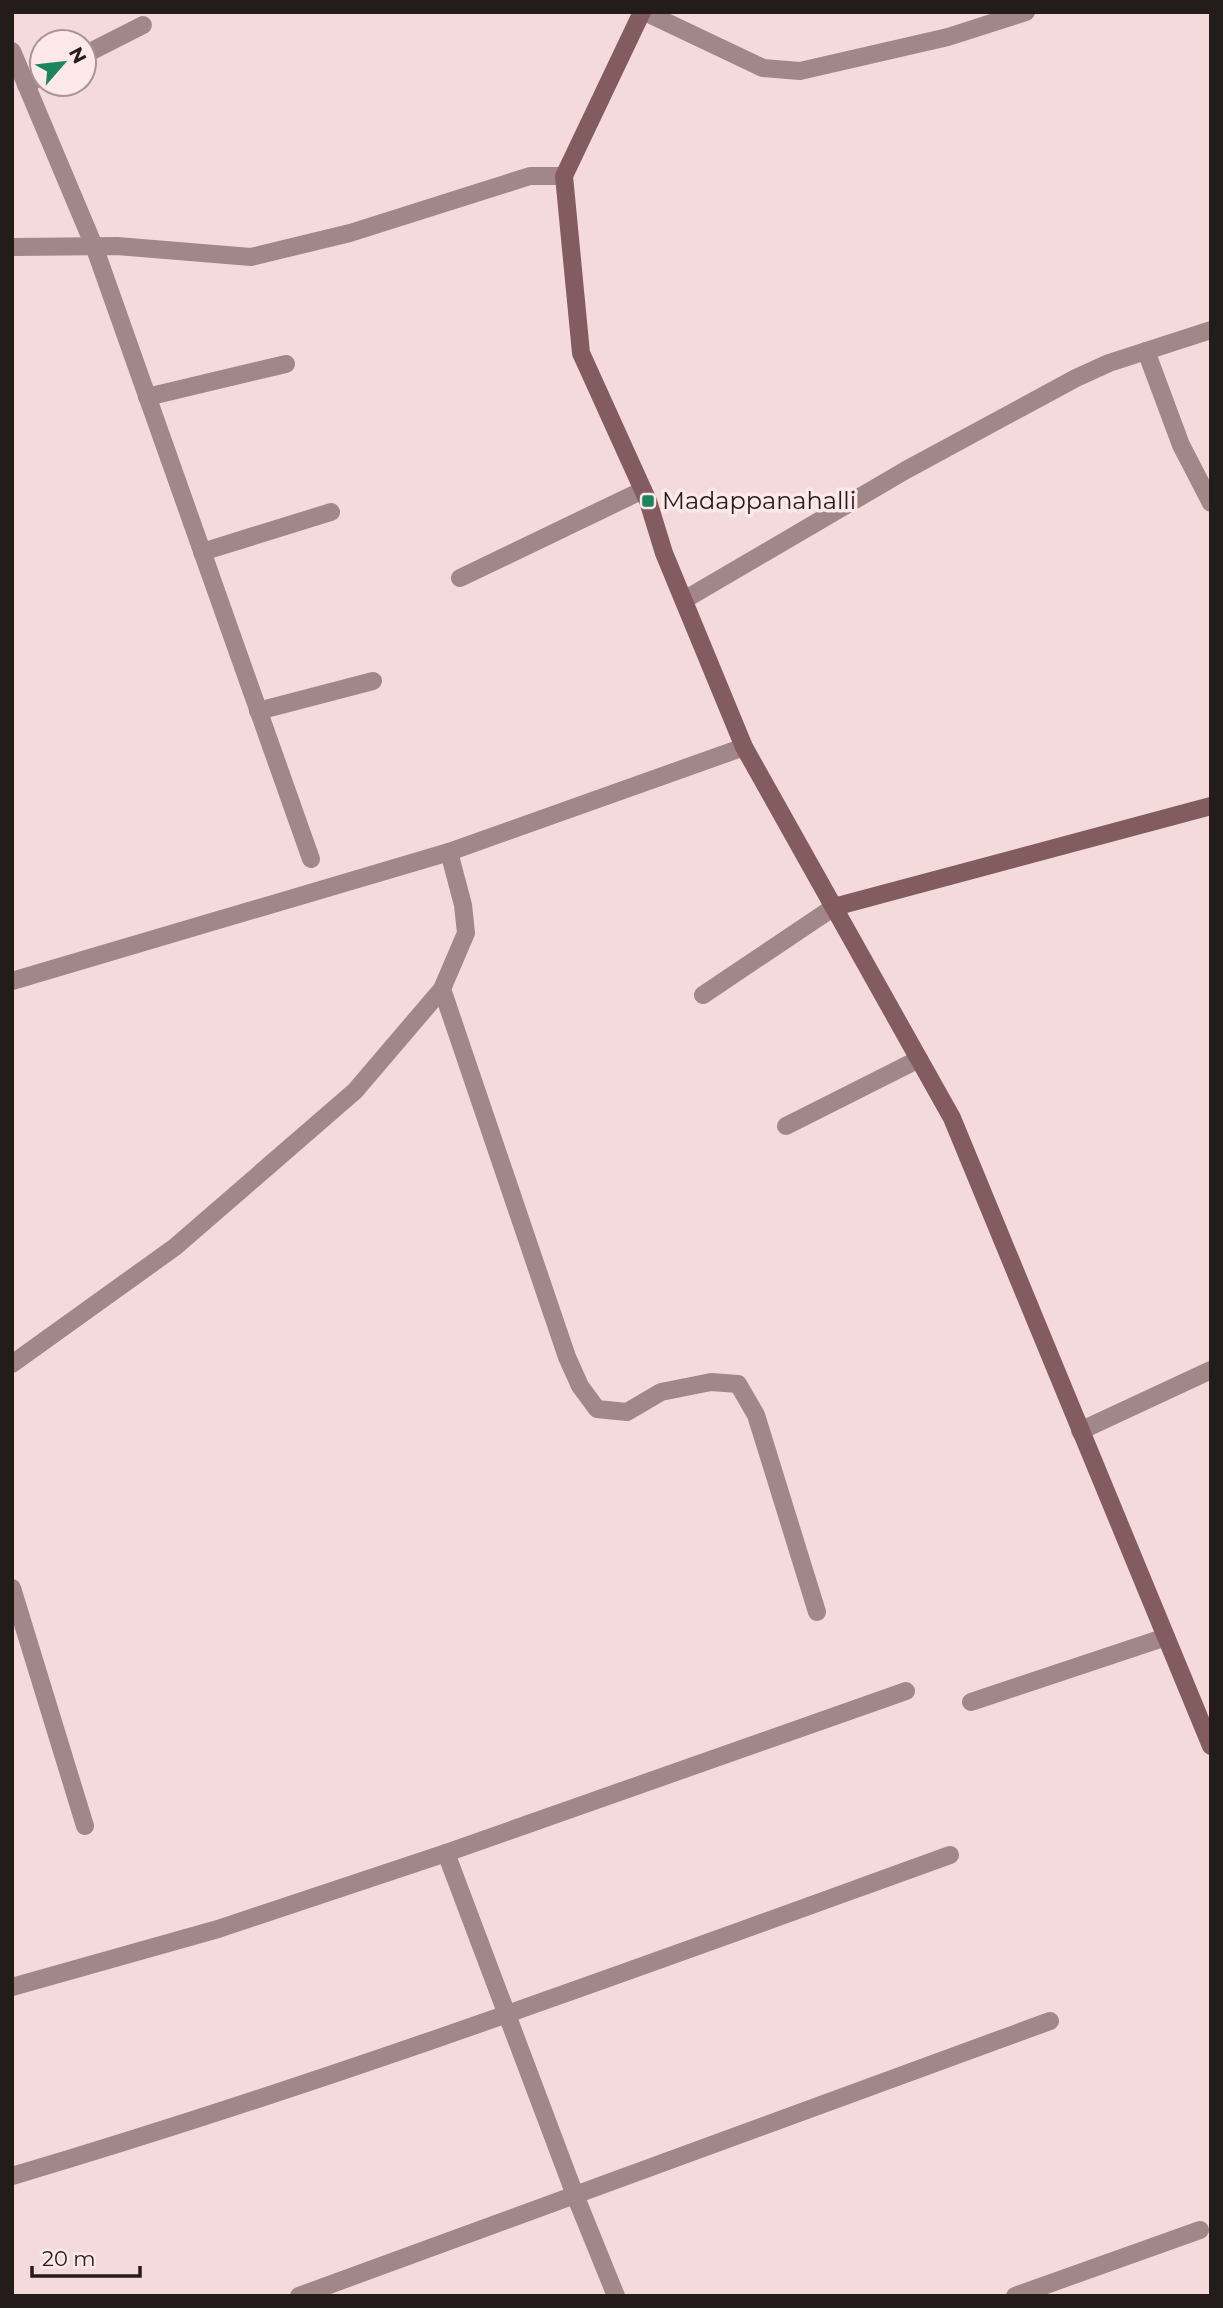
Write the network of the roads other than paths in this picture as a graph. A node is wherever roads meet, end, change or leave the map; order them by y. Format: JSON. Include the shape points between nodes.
{"nodes":[{"id":1,"x":644,"y":12,"type":"edge"},
{"id":2,"x":1026,"y":12,"type":"edge"},
{"id":3,"x":143,"y":25,"type":"dead end"},
{"id":4,"x":98,"y":48,"type":"edge"},
{"id":5,"x":12,"y":51,"type":"edge"},
{"id":6,"x":28,"y":72,"type":"edge"},
{"id":7,"x":41,"y":98,"type":"edge"},
{"id":8,"x":564,"y":176,"type":"junction"},
{"id":9,"x":94,"y":246,"type":"junction"},
{"id":10,"x":12,"y":247,"type":"edge"},
{"id":11,"x":1211,"y":330,"type":"edge"},
{"id":12,"x":1146,"y":351,"type":"junction"},
{"id":13,"x":286,"y":364,"type":"dead end"},
{"id":14,"x":147,"y":397,"type":"junction"},
{"id":15,"x":643,"y":490,"type":"junction"},
{"id":16,"x":1211,"y":503,"type":"edge"},
{"id":17,"x":331,"y":512,"type":"dead end"},
{"id":18,"x":202,"y":552,"type":"junction"},
{"id":19,"x":460,"y":578,"type":"dead end"},
{"id":20,"x":684,"y":600,"type":"junction"},
{"id":21,"x":373,"y":681,"type":"dead end"},
{"id":22,"x":258,"y":711,"type":"junction"},
{"id":23,"x":744,"y":747,"type":"junction"},
{"id":24,"x":1211,"y":806,"type":"edge"},
{"id":25,"x":449,"y":852,"type":"junction"},
{"id":26,"x":311,"y":859,"type":"dead end"},
{"id":27,"x":834,"y":907,"type":"junction"},
{"id":28,"x":12,"y":981,"type":"edge"},
{"id":29,"x":442,"y":989,"type":"junction"},
{"id":30,"x":703,"y":995,"type":"dead end"},
{"id":31,"x":919,"y":1059,"type":"junction"},
{"id":32,"x":786,"y":1126,"type":"dead end"},
{"id":33,"x":12,"y":1364,"type":"edge"},
{"id":34,"x":1211,"y":1370,"type":"edge"},
{"id":35,"x":1080,"y":1430,"type":"junction"},
{"id":36,"x":12,"y":1588,"type":"edge"},
{"id":37,"x":817,"y":1612,"type":"dead end"},
{"id":38,"x":1166,"y":1637,"type":"junction"},
{"id":39,"x":906,"y":1691,"type":"dead end"},
{"id":40,"x":971,"y":1702,"type":"dead end"},
{"id":41,"x":1211,"y":1746,"type":"edge"},
{"id":42,"x":85,"y":1826,"type":"dead end"},
{"id":43,"x":446,"y":1853,"type":"junction"},
{"id":44,"x":950,"y":1855,"type":"dead end"},
{"id":45,"x":12,"y":1987,"type":"edge"},
{"id":46,"x":507,"y":2015,"type":"junction"},
{"id":47,"x":1050,"y":2021,"type":"dead end"},
{"id":48,"x":12,"y":2176,"type":"edge"},
{"id":49,"x":575,"y":2195,"type":"junction"},
{"id":50,"x":1200,"y":2230,"type":"dead end"},
{"id":51,"x":299,"y":2296,"type":"edge"},
{"id":52,"x":616,"y":2296,"type":"edge"},
{"id":53,"x":1015,"y":2296,"type":"edge"}],
"edges":[{"from":1,"to":2,"type":"street","via":[[763,68],[800,71],[948,37]]},
{"from":1,"to":8,"type":"main road"},
{"from":3,"to":4,"type":"street"},
{"from":5,"to":6,"type":"street"},
{"from":7,"to":9,"type":"street"},
{"from":8,"to":9,"type":"street","via":[[530,176],[350,233],[251,257]]},
{"from":8,"to":15,"type":"main road","via":[[582,353]]},
{"from":9,"to":10,"type":"street"},
{"from":9,"to":14,"type":"street"},
{"from":11,"to":12,"type":"street"},
{"from":12,"to":16,"type":"street","via":[[1181,445]]},
{"from":12,"to":20,"type":"street","via":[[1109,363],[1028,404]]},
{"from":13,"to":14,"type":"street"},
{"from":14,"to":18,"type":"street"},
{"from":15,"to":19,"type":"street"},
{"from":15,"to":20,"type":"main road"},
{"from":17,"to":18,"type":"street"},
{"from":18,"to":22,"type":"street"},
{"from":20,"to":23,"type":"main road"},
{"from":21,"to":22,"type":"street"},
{"from":22,"to":26,"type":"street"},
{"from":23,"to":25,"type":"street"},
{"from":23,"to":27,"type":"main road"},
{"from":24,"to":27,"type":"main road"},
{"from":25,"to":28,"type":"street"},
{"from":25,"to":29,"type":"street","via":[[466,933]]},
{"from":27,"to":30,"type":"street"},
{"from":27,"to":31,"type":"main road"},
{"from":29,"to":33,"type":"street","via":[[355,1090],[325,1117],[175,1247]]},
{"from":29,"to":37,"type":"street","via":[[580,1386],[597,1409],[627,1412],[661,1392],[711,1382],[738,1384],[756,1415]]},
{"from":31,"to":32,"type":"street"},
{"from":31,"to":35,"type":"main road","via":[[952,1118]]},
{"from":34,"to":35,"type":"street"},
{"from":35,"to":38,"type":"main road"},
{"from":36,"to":42,"type":"street"},
{"from":38,"to":40,"type":"street"},
{"from":38,"to":41,"type":"main road"},
{"from":39,"to":43,"type":"street"},
{"from":43,"to":45,"type":"street","via":[[219,1929]]},
{"from":43,"to":46,"type":"street"},
{"from":44,"to":46,"type":"street"},
{"from":46,"to":48,"type":"street"},
{"from":46,"to":49,"type":"street"},
{"from":47,"to":49,"type":"street"},
{"from":49,"to":51,"type":"street"},
{"from":49,"to":52,"type":"street"},
{"from":50,"to":53,"type":"street"}]}
